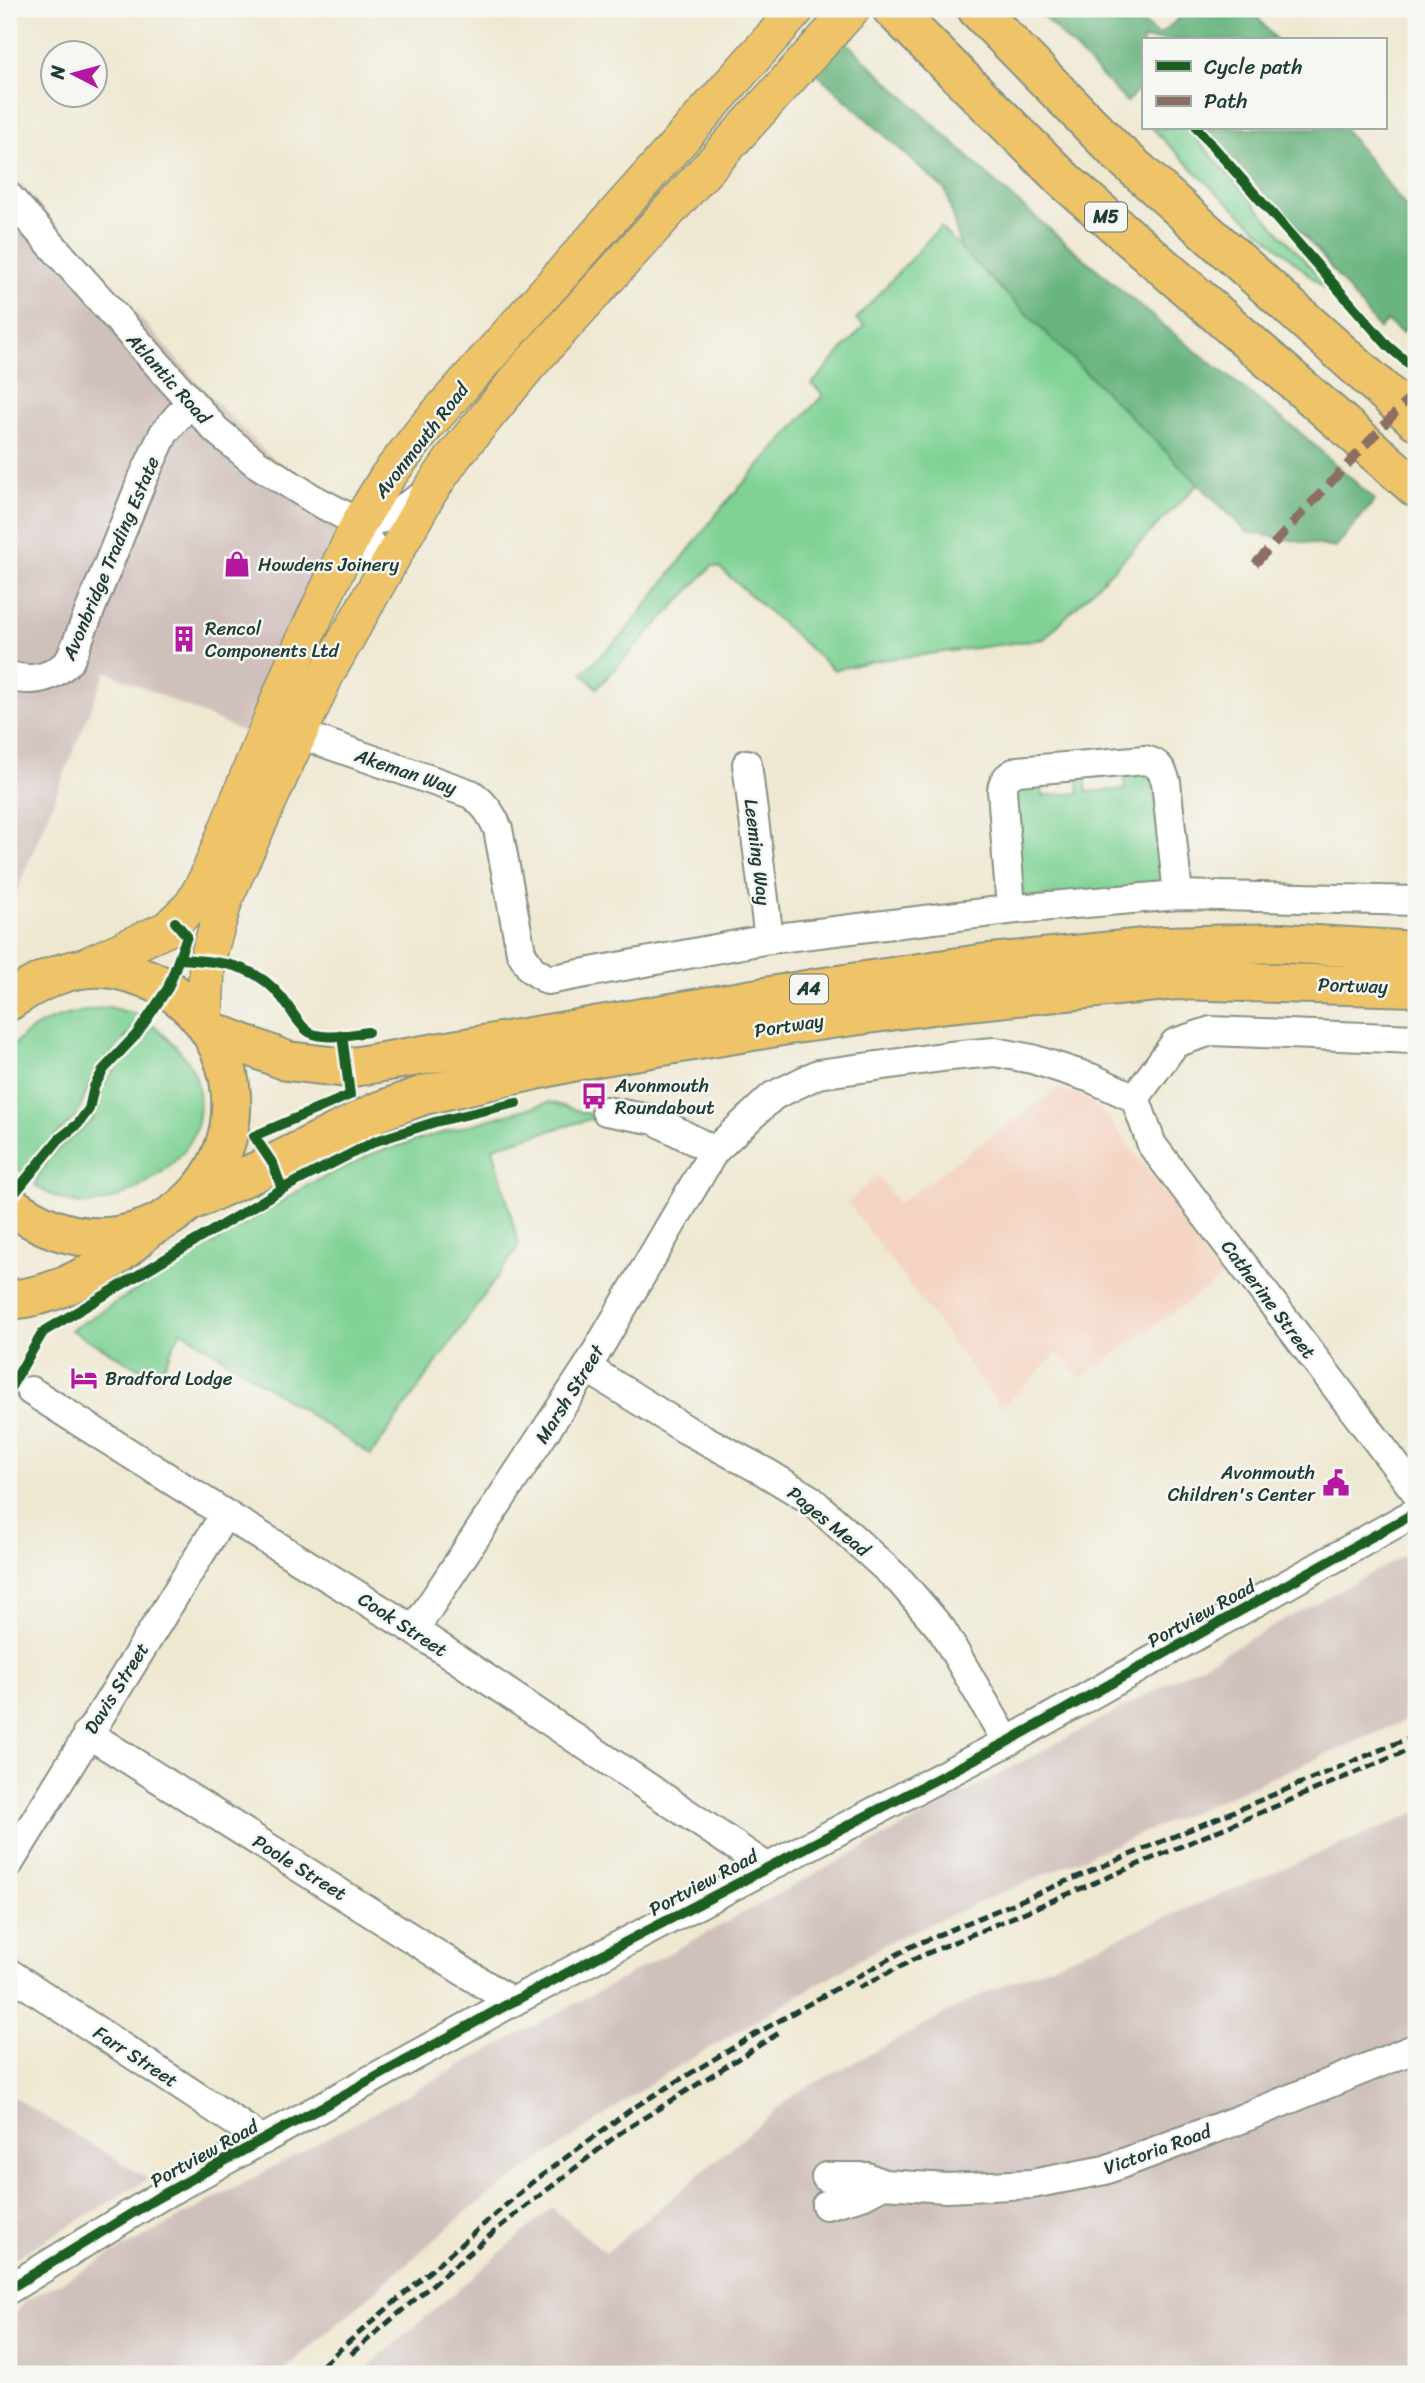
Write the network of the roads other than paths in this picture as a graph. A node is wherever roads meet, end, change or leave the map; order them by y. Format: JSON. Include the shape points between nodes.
{"nodes":[{"id":1,"x":797,"y":9,"type":"edge"},
{"id":2,"x":852,"y":9,"type":"edge"},
{"id":3,"x":892,"y":9,"type":"edge"},
{"id":4,"x":977,"y":9,"type":"edge"},
{"id":5,"x":705,"y":111,"type":"junction"},
{"id":6,"x":734,"y":139,"type":"junction"},
{"id":7,"x":9,"y":198,"type":"edge"},
{"id":8,"x":190,"y":401,"type":"junction"},
{"id":9,"x":1416,"y":420,"type":"edge"},
{"id":10,"x":1416,"y":488,"type":"edge"},
{"id":11,"x":430,"y":491,"type":"junction"},
{"id":12,"x":359,"y":523,"type":"junction"},
{"id":13,"x":380,"y":579,"type":"junction"},
{"id":14,"x":9,"y":677,"type":"edge"},
{"id":15,"x":299,"y":734,"type":"junction"},
{"id":16,"x":747,"y":764,"type":"dead end"},
{"id":17,"x":1416,"y":894,"type":"edge"},
{"id":18,"x":1178,"y":895,"type":"junction"},
{"id":19,"x":1011,"y":909,"type":"junction"},
{"id":20,"x":769,"y":939,"type":"junction"},
{"id":21,"x":1416,"y":951,"type":"edge"},
{"id":22,"x":76,"y":970,"type":"junction"},
{"id":23,"x":1416,"y":987,"type":"edge"},
{"id":24,"x":9,"y":1001,"type":"edge"},
{"id":25,"x":208,"y":1027,"type":"junction"},
{"id":26,"x":1416,"y":1039,"type":"edge"},
{"id":27,"x":1135,"y":1098,"type":"junction"},
{"id":28,"x":606,"y":1111,"type":"dead end"},
{"id":29,"x":714,"y":1151,"type":"junction"},
{"id":30,"x":189,"y":1202,"type":"junction"},
{"id":31,"x":9,"y":1205,"type":"edge"},
{"id":32,"x":148,"y":1228,"type":"junction"},
{"id":33,"x":14,"y":1304,"type":"edge"},
{"id":34,"x":587,"y":1368,"type":"junction"},
{"id":35,"x":31,"y":1391,"type":"dead end"},
{"id":36,"x":1416,"y":1492,"type":"edge"},
{"id":37,"x":1416,"y":1512,"type":"edge"},
{"id":38,"x":225,"y":1514,"type":"junction"},
{"id":39,"x":414,"y":1630,"type":"junction"},
{"id":40,"x":88,"y":1733,"type":"junction"},
{"id":41,"x":1007,"y":1742,"type":"junction"},
{"id":42,"x":9,"y":1863,"type":"edge"},
{"id":43,"x":768,"y":1868,"type":"junction"},
{"id":44,"x":9,"y":1973,"type":"edge"},
{"id":45,"x":512,"y":2002,"type":"junction"},
{"id":46,"x":1416,"y":2048,"type":"edge"},
{"id":47,"x":264,"y":2140,"type":"junction"},
{"id":48,"x":826,"y":2177,"type":"dead end"},
{"id":49,"x":883,"y":2184,"type":"junction"},
{"id":50,"x":826,"y":2205,"type":"dead end"},
{"id":51,"x":9,"y":2290,"type":"edge"}],
"edges":[{"from":1,"to":5,"type":"main road","name":"Avonmouth Road"},
{"from":2,"to":6,"type":"main road","name":"Avonmouth Road"},
{"from":3,"to":10,"type":"highway","number":"M5","via":[[1064,180]]},
{"from":4,"to":9,"type":"highway","via":[[1116,150]]},
{"from":5,"to":6,"type":"street"},
{"from":5,"to":12,"type":"main road","name":"Avonmouth Road","via":[[425,428]]},
{"from":6,"to":11,"type":"main road","name":"Avonmouth Road","via":[[529,365]]},
{"from":7,"to":8,"type":"street","name":"Atlantic Road"},
{"from":8,"to":12,"type":"street","name":"Atlantic Road","via":[[256,463]]},
{"from":8,"to":14,"type":"street","name":"Avonbridge Trading Estate","via":[[164,433],[143,478],[70,660],[40,679]]},
{"from":11,"to":12,"type":"street","via":[[389,517]]},
{"from":11,"to":13,"type":"main road","name":"Avonmouth Road"},
{"from":12,"to":13,"type":"street","via":[[374,552]]},
{"from":12,"to":22,"type":"main road","name":"Avonmouth Road","via":[[295,659],[192,905],[167,929]]},
{"from":13,"to":15,"type":"main road","name":"Avonmouth Road"},
{"from":15,"to":20,"type":"street","name":"Akeman Way","via":[[471,793],[481,801],[498,829],[521,952],[531,969],[548,980]]},
{"from":15,"to":25,"type":"main road","name":"Avonmouth Road","via":[[226,896],[207,960]]},
{"from":16,"to":20,"type":"street","name":"Leeming Way"},
{"from":17,"to":18,"type":"street"},
{"from":18,"to":19,"type":"street"},
{"from":18,"to":19,"type":"street","via":[[1166,782],[1160,767],[1144,760],[1018,771],[1007,777],[1002,790]]},
{"from":19,"to":20,"type":"street"},
{"from":21,"to":25,"type":"highway","name":"Portway","number":"A4","via":[[1283,943],[1164,946],[981,964],[347,1068],[287,1060]]},
{"from":22,"to":24,"type":"highway","via":[[40,981]]},
{"from":22,"to":25,"type":"highway","via":[[99,968],[146,977],[188,1004]]},
{"from":23,"to":30,"type":"highway","name":"Portway","number":"A4","via":[[1176,980],[933,1005],[584,1059],[424,1095],[377,1112]]},
{"from":25,"to":30,"type":"highway","via":[[227,1069],[231,1120],[209,1178]]},
{"from":26,"to":27,"type":"street","via":[[1212,1031],[1175,1042]]},
{"from":27,"to":29,"type":"street","via":[[1032,1059],[995,1052],[950,1056],[818,1074],[773,1096]]},
{"from":27,"to":36,"type":"street","name":"Catherine Street","via":[[1152,1144]]},
{"from":28,"to":29,"type":"street","via":[[655,1120]]},
{"from":29,"to":34,"type":"street","name":"Marsh Street"},
{"from":30,"to":32,"type":"highway"},
{"from":31,"to":32,"type":"highway","via":[[40,1224],[78,1237],[105,1238]]},
{"from":32,"to":33,"type":"highway","via":[[119,1256],[93,1272]]},
{"from":34,"to":39,"type":"street","name":"Marsh Street"},
{"from":34,"to":41,"type":"street","name":"Pages Mead","via":[[811,1500],[901,1582],[942,1630]]},
{"from":35,"to":38,"type":"street","name":"Cook Street"},
{"from":37,"to":41,"type":"street","name":"Portview Road"},
{"from":38,"to":39,"type":"street","name":"Cook Street"},
{"from":38,"to":40,"type":"street","name":"Davis Street"},
{"from":39,"to":43,"type":"street","name":"Cook Street"},
{"from":40,"to":42,"type":"street","name":"Davis Street"},
{"from":40,"to":45,"type":"street","name":"Poole Street"},
{"from":41,"to":43,"type":"street","name":"Portview Road"},
{"from":43,"to":45,"type":"street","name":"Portview Road"},
{"from":44,"to":47,"type":"street","name":"Farr Street"},
{"from":45,"to":47,"type":"street","name":"Portview Road"},
{"from":46,"to":49,"type":"street","name":"Victoria Road","via":[[1105,2170],[1032,2184],[947,2188]]},
{"from":47,"to":51,"type":"street","name":"Portview Road","via":[[157,2198]]},
{"from":48,"to":49,"type":"street","name":"Victoria Road","via":[[867,2176]]},
{"from":49,"to":50,"type":"street","name":"Victoria Road"}]}
